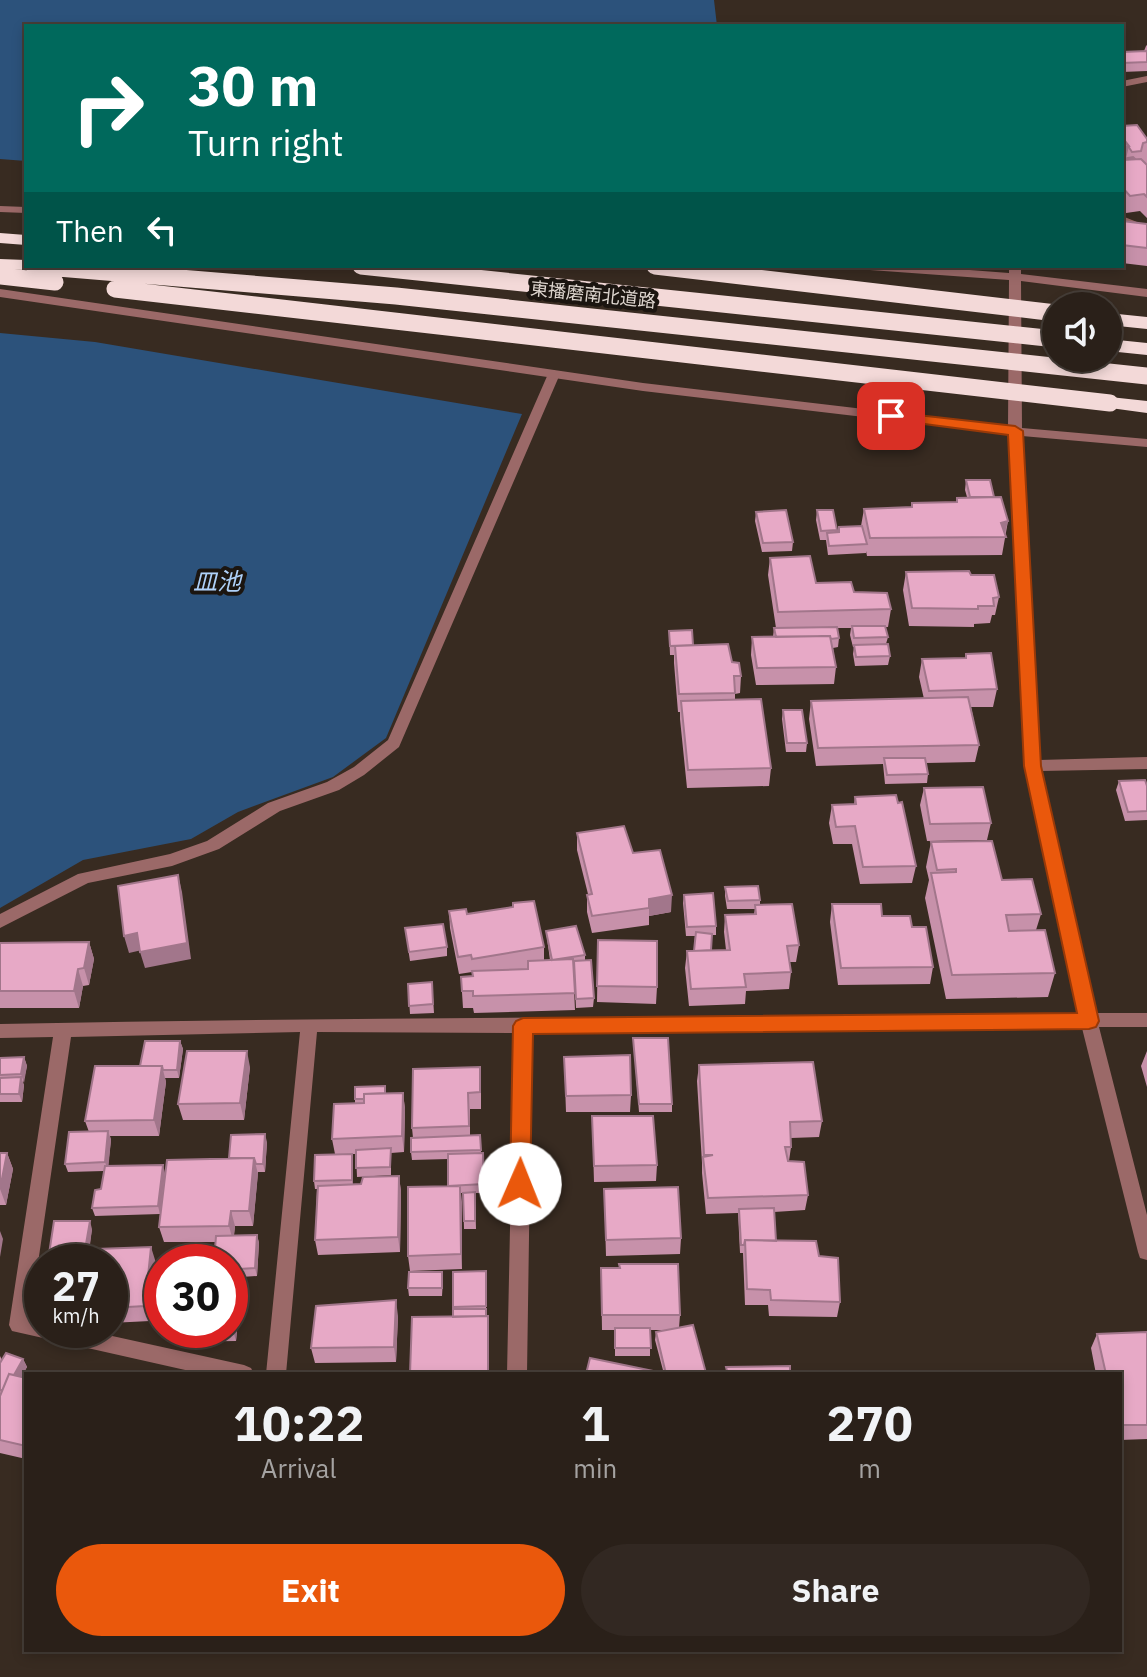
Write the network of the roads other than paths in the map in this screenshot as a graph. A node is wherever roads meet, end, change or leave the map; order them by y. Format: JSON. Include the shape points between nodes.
{"nodes":[{"id":1,"x":1147,"y":79,"type":"edge"},
{"id":2,"x":1124,"y":84,"type":"edge"},
{"id":3,"x":0,"y":209,"type":"edge"},
{"id":4,"x":24,"y":210,"type":"edge"},
{"id":5,"x":1124,"y":221,"type":"edge"},
{"id":6,"x":0,"y":223,"type":"edge"},
{"id":7,"x":24,"y":224,"type":"edge"},
{"id":8,"x":1147,"y":230,"type":"edge"},
{"id":9,"x":0,"y":238,"type":"edge"},
{"id":10,"x":24,"y":240,"type":"edge"},
{"id":11,"x":0,"y":264,"type":"edge"},
{"id":12,"x":24,"y":265,"type":"edge"},
{"id":13,"x":58,"y":268,"type":"edge"},
{"id":14,"x":380,"y":268,"type":"edge"},
{"id":15,"x":672,"y":268,"type":"edge"},
{"id":16,"x":918,"y":268,"type":"edge"},
{"id":17,"x":1014,"y":272,"type":"edge"},
{"id":18,"x":0,"y":276,"type":"edge"},
{"id":19,"x":0,"y":293,"type":"edge"},
{"id":20,"x":1147,"y":293,"type":"edge"},
{"id":21,"x":1042,"y":311,"type":"edge"},
{"id":22,"x":1122,"y":321,"type":"edge"},
{"id":23,"x":1147,"y":323,"type":"edge"},
{"id":24,"x":1042,"y":338,"type":"edge"},
{"id":25,"x":1122,"y":346,"type":"edge"},
{"id":26,"x":1147,"y":349,"type":"edge"},
{"id":27,"x":554,"y":374,"type":"junction"},
{"id":28,"x":1147,"y":376,"type":"edge"},
{"id":29,"x":1147,"y":407,"type":"edge"},
{"id":30,"x":1015,"y":431,"type":"junction"},
{"id":31,"x":1147,"y":443,"type":"edge"},
{"id":32,"x":1147,"y":763,"type":"edge"},
{"id":33,"x":1032,"y":766,"type":"junction"},
{"id":34,"x":0,"y":922,"type":"edge"},
{"id":35,"x":1147,"y":1020,"type":"edge"},
{"id":36,"x":1089,"y":1021,"type":"junction"},
{"id":37,"x":309,"y":1025,"type":"junction"},
{"id":38,"x":523,"y":1026,"type":"junction"},
{"id":39,"x":0,"y":1031,"type":"edge"},
{"id":40,"x":63,"y":1031,"type":"junction"},
{"id":41,"x":31,"y":1244,"type":"edge"},
{"id":42,"x":1147,"y":1252,"type":"edge"},
{"id":43,"x":24,"y":1292,"type":"edge"},
{"id":44,"x":24,"y":1326,"type":"edge"},
{"id":45,"x":125,"y":1348,"type":"edge"},
{"id":46,"x":235,"y":1372,"type":"edge"},
{"id":47,"x":276,"y":1372,"type":"edge"},
{"id":48,"x":517,"y":1372,"type":"edge"}],
"edges":[{"from":1,"to":2,"type":"street"},
{"from":3,"to":4,"type":"street"},
{"from":5,"to":8,"type":"street"},
{"from":6,"to":7,"type":"highway"},
{"from":9,"to":10,"type":"highway"},
{"from":11,"to":12,"type":"highway"},
{"from":13,"to":28,"type":"highway","name":"東播磨南北道路","bridge":true,"via":[[396,296]]},
{"from":14,"to":24,"type":"highway","name":"東播磨南北道路","bridge":true},
{"from":15,"to":21,"type":"highway","bridge":true},
{"from":16,"to":17,"type":"street"},
{"from":17,"to":20,"type":"street"},
{"from":17,"to":30,"type":"street"},
{"from":18,"to":29,"type":"highway","bridge":true},
{"from":19,"to":27,"type":"street"},
{"from":22,"to":23,"type":"highway"},
{"from":25,"to":26,"type":"highway"},
{"from":27,"to":30,"type":"street"},
{"from":27,"to":34,"type":"street","via":[[394,743],[346,779],[274,807],[213,845],[172,860],[84,878]]},
{"from":30,"to":31,"type":"street"},
{"from":30,"to":33,"type":"street"},
{"from":32,"to":33,"type":"street"},
{"from":33,"to":36,"type":"street"},
{"from":35,"to":36,"type":"street"},
{"from":36,"to":38,"type":"street"},
{"from":36,"to":42,"type":"street"},
{"from":37,"to":38,"type":"street"},
{"from":37,"to":40,"type":"street"},
{"from":37,"to":47,"type":"street"},
{"from":38,"to":48,"type":"street"},
{"from":39,"to":40,"type":"street"},
{"from":40,"to":41,"type":"street"},
{"from":43,"to":44,"type":"street","via":[[19,1325]]},
{"from":45,"to":46,"type":"street"}]}
